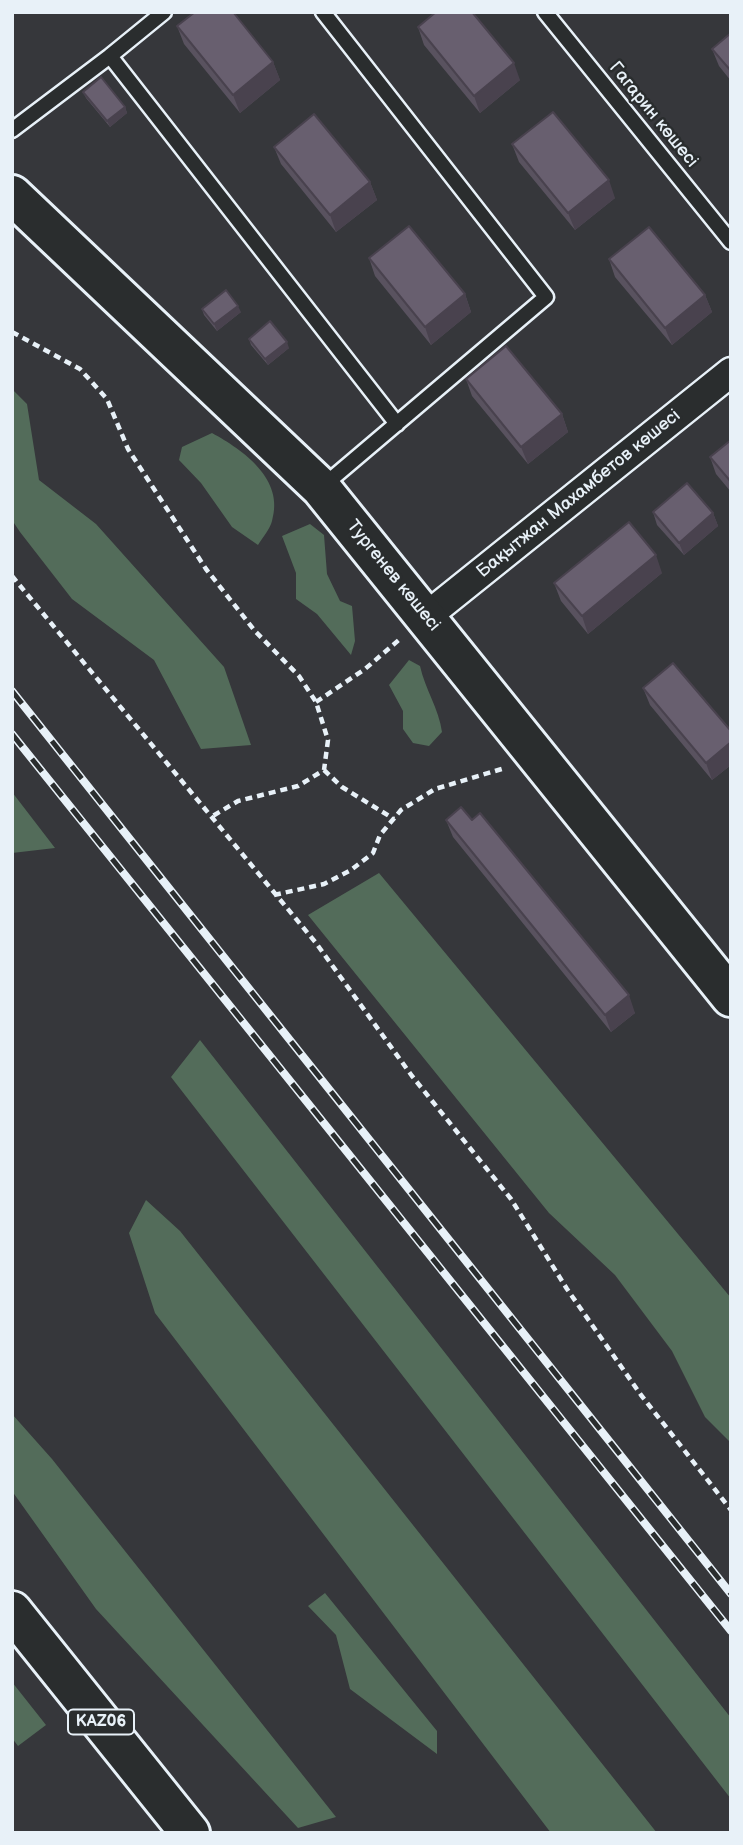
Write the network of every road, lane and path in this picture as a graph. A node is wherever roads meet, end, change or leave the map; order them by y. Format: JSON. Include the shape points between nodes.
{"nodes":[{"id":1,"x":164,"y":12,"type":"edge"},
{"id":2,"x":323,"y":12,"type":"edge"},
{"id":3,"x":545,"y":12,"type":"edge"},
{"id":4,"x":110,"y":55,"type":"junction"},
{"id":5,"x":12,"y":130,"type":"edge"},
{"id":6,"x":12,"y":195,"type":"edge"},
{"id":7,"x":731,"y":242,"type":"edge"},
{"id":8,"x":12,"y":332,"type":"edge"},
{"id":9,"x":731,"y":372,"type":"edge"},
{"id":10,"x":397,"y":424,"type":"junction"},
{"id":11,"x":321,"y":488,"type":"junction"},
{"id":12,"x":12,"y":576,"type":"edge"},
{"id":13,"x":427,"y":616,"type":"junction"},
{"id":14,"x":316,"y":702,"type":"junction"},
{"id":15,"x":539,"y":757,"type":"junction"},
{"id":16,"x":324,"y":770,"type":"junction"},
{"id":17,"x":211,"y":817,"type":"junction"},
{"id":18,"x":394,"y":820,"type":"junction"},
{"id":19,"x":274,"y":895,"type":"junction"},
{"id":20,"x":730,"y":993,"type":"edge"},
{"id":21,"x":731,"y":1510,"type":"edge"},
{"id":22,"x":12,"y":1611,"type":"edge"},
{"id":23,"x":190,"y":1833,"type":"edge"}],
"edges":[{"from":1,"to":4,"type":"lane"},
{"from":2,"to":10,"type":"lane","via":[[546,297]]},
{"from":3,"to":7,"type":"lane","name":"Гагарин көшесі"},
{"from":4,"to":5,"type":"lane"},
{"from":4,"to":10,"type":"lane"},
{"from":6,"to":11,"type":"main road","name":"Тургенев көшесі"},
{"from":8,"to":14,"type":"path","via":[[80,369],[107,398],[128,449],[206,569]]},
{"from":9,"to":13,"type":"street","name":"Бақытжан Махамбетов көшесі"},
{"from":10,"to":11,"type":"lane"},
{"from":11,"to":13,"type":"main road","name":"Тургенев көшесі"},
{"from":12,"to":17,"type":"path"},
{"from":13,"to":14,"type":"path","via":[[365,669]]},
{"from":13,"to":15,"type":"main road","name":"Тургенев көшесі"},
{"from":14,"to":16,"type":"path","via":[[328,740]]},
{"from":15,"to":18,"type":"path","via":[[435,789],[401,810]]},
{"from":15,"to":20,"type":"main road","name":"Тургенев көшесі"},
{"from":16,"to":17,"type":"path","via":[[298,786],[238,801]]},
{"from":16,"to":18,"type":"path"},
{"from":17,"to":19,"type":"path"},
{"from":18,"to":19,"type":"path","via":[[380,835],[373,853],[351,870],[324,884]]},
{"from":19,"to":21,"type":"path","via":[[316,943],[412,1076],[511,1199],[641,1395]]},
{"from":22,"to":23,"type":"main road","number":"KАZ06"}]}
